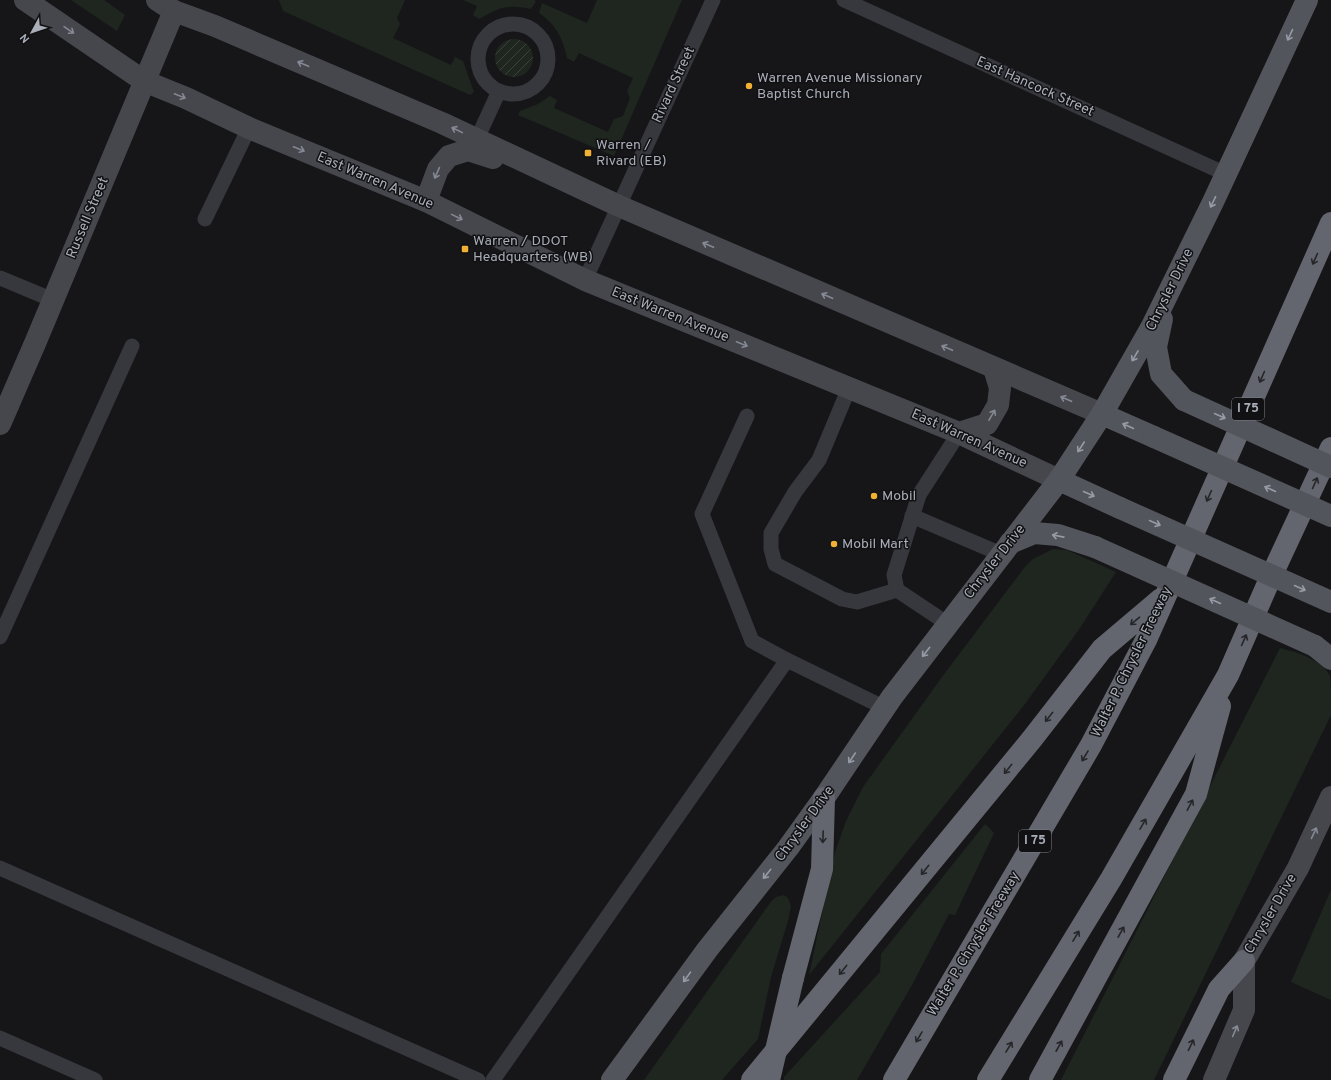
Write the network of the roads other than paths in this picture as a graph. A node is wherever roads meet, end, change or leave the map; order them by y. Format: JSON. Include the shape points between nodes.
{"nodes":[{"id":1,"x":25,"y":0,"type":"edge"},
{"id":2,"x":713,"y":0,"type":"edge"},
{"id":3,"x":844,"y":0,"type":"edge"},
{"id":4,"x":1307,"y":0,"type":"edge"},
{"id":5,"x":165,"y":5,"type":"edge"},
{"id":6,"x":144,"y":81,"type":"junction"},
{"id":7,"x":499,"y":91,"type":"junction"},
{"id":8,"x":249,"y":128,"type":"junction"},
{"id":9,"x":477,"y":139,"type":"junction"},
{"id":10,"x":1226,"y":174,"type":"junction"},
{"id":11,"x":572,"y":184,"type":"junction"},
{"id":12,"x":426,"y":201,"type":"junction"},
{"id":13,"x":619,"y":206,"type":"junction"},
{"id":14,"x":205,"y":219,"type":"dead end"},
{"id":15,"x":1331,"y":223,"type":"edge"},
{"id":16,"x":0,"y":278,"type":"edge"},
{"id":17,"x":585,"y":280,"type":"junction"},
{"id":18,"x":1166,"y":297,"type":"junction"},
{"id":19,"x":53,"y":300,"type":"junction"},
{"id":20,"x":132,"y":346,"type":"dead end"},
{"id":21,"x":994,"y":368,"type":"junction"},
{"id":22,"x":849,"y":388,"type":"junction"},
{"id":23,"x":1102,"y":414,"type":"junction"},
{"id":24,"x":748,"y":416,"type":"dead end"},
{"id":25,"x":0,"y":424,"type":"edge"},
{"id":26,"x":959,"y":433,"type":"junction"},
{"id":27,"x":1331,"y":448,"type":"edge"},
{"id":28,"x":1331,"y":467,"type":"edge"},
{"id":29,"x":1059,"y":480,"type":"junction"},
{"id":30,"x":912,"y":516,"type":"junction"},
{"id":31,"x":1331,"y":516,"type":"edge"},
{"id":32,"x":1006,"y":549,"type":"junction"},
{"id":33,"x":897,"y":590,"type":"junction"},
{"id":34,"x":1164,"y":596,"type":"junction"},
{"id":35,"x":1331,"y":602,"type":"edge"},
{"id":36,"x":948,"y":624,"type":"junction"},
{"id":37,"x":0,"y":637,"type":"edge"},
{"id":38,"x":1323,"y":652,"type":"edge"},
{"id":39,"x":787,"y":660,"type":"junction"},
{"id":40,"x":1228,"y":676,"type":"junction"},
{"id":41,"x":885,"y":708,"type":"junction"},
{"id":42,"x":1331,"y":797,"type":"edge"},
{"id":43,"x":824,"y":798,"type":"junction"},
{"id":44,"x":0,"y":868,"type":"edge"},
{"id":45,"x":1244,"y":961,"type":"junction"},
{"id":46,"x":0,"y":1038,"type":"edge"},
{"id":47,"x":95,"y":1080,"type":"edge"},
{"id":48,"x":478,"y":1080,"type":"edge"},
{"id":49,"x":493,"y":1080,"type":"edge"},
{"id":50,"x":612,"y":1080,"type":"edge"},
{"id":51,"x":752,"y":1080,"type":"edge"},
{"id":52,"x":769,"y":1080,"type":"edge"},
{"id":53,"x":894,"y":1080,"type":"edge"},
{"id":54,"x":988,"y":1080,"type":"edge"},
{"id":55,"x":1040,"y":1080,"type":"edge"},
{"id":56,"x":1174,"y":1080,"type":"edge"},
{"id":57,"x":1214,"y":1080,"type":"edge"}],
"edges":[{"from":1,"to":6,"type":"main road","name":"East Warren Avenue","one_way":true},
{"from":2,"to":13,"type":"lane","name":"Rivard Street"},
{"from":3,"to":10,"type":"lane","name":"East Hancock Street"},
{"from":4,"to":10,"type":"main road","name":"Chrysler Drive","one_way":true},
{"from":5,"to":6,"type":"main road","name":"Russell Street"},
{"from":9,"to":5,"type":"main road","one_way":true},
{"from":6,"to":8,"type":"main road","name":"East Warren Avenue","one_way":true},
{"from":6,"to":19,"type":"main road","name":"Russell Street"},
{"from":7,"to":7,"type":"lane","via":[[523,93],[542,79],[547,68],[548,56],[545,44],[529,27],[507,24],[487,34],[481,44],[478,66],[482,76]]},
{"from":7,"to":9,"type":"lane"},
{"from":8,"to":12,"type":"main road","name":"East Warren Avenue","one_way":true},
{"from":8,"to":14,"type":"lane"},
{"from":9,"to":11,"type":"main road"},
{"from":10,"to":18,"type":"main road","name":"Chrysler Drive","one_way":true},
{"from":11,"to":12,"type":"main road","one_way":true,"via":[[468,150],[449,156],[438,169]]},
{"from":11,"to":13,"type":"main road"},
{"from":12,"to":17,"type":"main road","name":"East Warren Avenue","one_way":true},
{"from":13,"to":17,"type":"lane","name":"Rivard Street"},
{"from":21,"to":13,"type":"main road","one_way":true},
{"from":15,"to":34,"type":"highway","name":"Walter P. Chrysler Freeway","number":"I 75","one_way":true},
{"from":16,"to":19,"type":"lane"},
{"from":17,"to":22,"type":"main road","name":"East Warren Avenue","one_way":true},
{"from":18,"to":23,"type":"main road","name":"Chrysler Drive","one_way":true},
{"from":18,"to":28,"type":"main road","one_way":true,"bridge":true,"via":[[1156,347],[1161,374],[1184,400]]},
{"from":19,"to":25,"type":"main road","name":"Russell Street"},
{"from":20,"to":37,"type":"lane"},
{"from":23,"to":21,"type":"main road","one_way":true},
{"from":26,"to":21,"type":"main road","one_way":true,"via":[[987,424],[998,405],[1000,388]]},
{"from":22,"to":26,"type":"main road","name":"East Warren Avenue"},
{"from":22,"to":33,"type":"lane","via":[[819,460],[795,492],[771,532],[771,549],[775,564],[842,599],[857,602]]},
{"from":23,"to":29,"type":"main road","name":"Chrysler Drive","one_way":true},
{"from":31,"to":23,"type":"main road","one_way":true,"bridge":true},
{"from":24,"to":39,"type":"lane","via":[[702,514],[752,641]]},
{"from":26,"to":29,"type":"main road","name":"East Warren Avenue"},
{"from":26,"to":30,"type":"lane","via":[[919,495]]},
{"from":40,"to":27,"type":"highway","one_way":true},
{"from":29,"to":32,"type":"main road","name":"Chrysler Drive"},
{"from":29,"to":35,"type":"main road","name":"East Warren Avenue","one_way":true,"bridge":true},
{"from":30,"to":32,"type":"lane"},
{"from":30,"to":33,"type":"lane","via":[[894,575]]},
{"from":32,"to":36,"type":"main road","name":"Chrysler Drive"},
{"from":38,"to":32,"type":"main road","one_way":true,"bridge":true,"via":[[1095,547],[1058,535],[1034,533]]},
{"from":33,"to":36,"type":"lane"},
{"from":34,"to":51,"type":"highway","one_way":true,"via":[[1102,648],[1032,739]]},
{"from":34,"to":53,"type":"highway","name":"Walter P. Chrysler Freeway","number":"I 75","one_way":true,"via":[[1146,640],[1091,745]]},
{"from":36,"to":41,"type":"main road","name":"Chrysler Drive","one_way":true},
{"from":39,"to":41,"type":"lane"},
{"from":39,"to":49,"type":"lane"},
{"from":54,"to":40,"type":"highway","one_way":true,"via":[[1111,879]]},
{"from":55,"to":40,"type":"highway","one_way":true,"via":[[1196,794]]},
{"from":41,"to":43,"type":"main road","name":"Chrysler Drive","one_way":true},
{"from":45,"to":42,"type":"main road","name":"Chrysler Drive","one_way":true,"via":[[1298,868]]},
{"from":43,"to":50,"type":"main road","name":"Chrysler Drive","one_way":true,"via":[[707,950]]},
{"from":43,"to":52,"type":"highway","one_way":true,"bridge":true,"via":[[822,869]]},
{"from":44,"to":48,"type":"lane"},
{"from":56,"to":45,"type":"highway","one_way":true,"via":[[1219,989]]},
{"from":57,"to":45,"type":"main road","name":"Chrysler Drive","one_way":true,"via":[[1244,1010]]},
{"from":46,"to":47,"type":"lane"}]}
